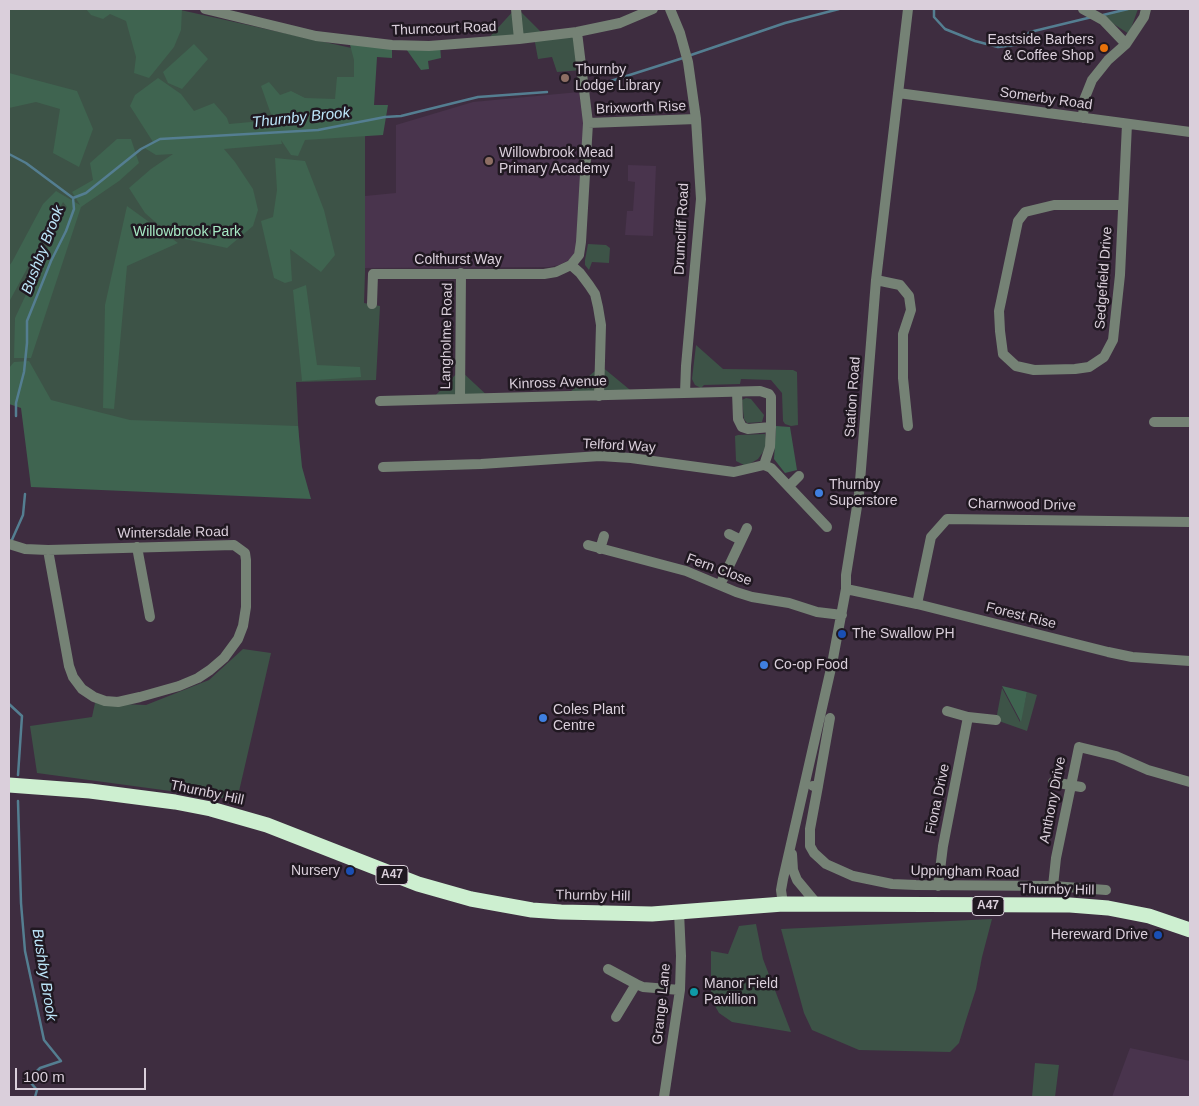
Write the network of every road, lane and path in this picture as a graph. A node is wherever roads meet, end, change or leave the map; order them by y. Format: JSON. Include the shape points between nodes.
{"nodes":[{"id":1,"x":210,"y":9,"type":"edge"},
{"id":2,"x":516,"y":9,"type":"edge"},
{"id":3,"x":653,"y":9,"type":"edge"},
{"id":4,"x":670,"y":9,"type":"edge"},
{"id":5,"x":908,"y":9,"type":"edge"},
{"id":6,"x":1084,"y":9,"type":"edge"},
{"id":7,"x":1146,"y":9,"type":"edge"},
{"id":8,"x":578,"y":32,"type":"junction"},
{"id":9,"x":520,"y":39,"type":"junction"},
{"id":10,"x":1126,"y":44,"type":"junction"},
{"id":11,"x":898,"y":93,"type":"junction"},
{"id":12,"x":1083,"y":118,"type":"junction"},
{"id":13,"x":696,"y":119,"type":"junction"},
{"id":14,"x":588,"y":123,"type":"junction"},
{"id":15,"x":1127,"y":124,"type":"junction"},
{"id":16,"x":1190,"y":132,"type":"edge"},
{"id":17,"x":1123,"y":205,"type":"junction"},
{"id":18,"x":571,"y":265,"type":"junction"},
{"id":19,"x":461,"y":273,"type":"junction"},
{"id":20,"x":876,"y":280,"type":"junction"},
{"id":21,"x":372,"y":304,"type":"dead end"},
{"id":22,"x":737,"y":392,"type":"junction"},
{"id":23,"x":685,"y":393,"type":"junction"},
{"id":24,"x":599,"y":396,"type":"junction"},
{"id":25,"x":460,"y":399,"type":"junction"},
{"id":26,"x":380,"y":401,"type":"dead end"},
{"id":27,"x":1154,"y":422,"type":"dead end"},
{"id":28,"x":1190,"y":422,"type":"edge"},
{"id":29,"x":908,"y":426,"type":"dead end"},
{"id":30,"x":771,"y":427,"type":"junction"},
{"id":31,"x":764,"y":465,"type":"junction"},
{"id":32,"x":382,"y":467,"type":"dead end"},
{"id":33,"x":799,"y":476,"type":"dead end"},
{"id":34,"x":789,"y":486,"type":"junction"},
{"id":35,"x":1190,"y":522,"type":"edge"},
{"id":36,"x":827,"y":527,"type":"dead end"},
{"id":37,"x":747,"y":528,"type":"dead end"},
{"id":38,"x":729,"y":534,"type":"dead end"},
{"id":39,"x":604,"y":536,"type":"dead end"},
{"id":40,"x":741,"y":540,"type":"junction"},
{"id":41,"x":11,"y":545,"type":"edge"},
{"id":42,"x":588,"y":546,"type":"dead end"},
{"id":43,"x":137,"y":547,"type":"junction"},
{"id":44,"x":600,"y":549,"type":"junction"},
{"id":45,"x":48,"y":550,"type":"junction"},
{"id":46,"x":720,"y":585,"type":"junction"},
{"id":47,"x":846,"y":589,"type":"junction"},
{"id":48,"x":917,"y":604,"type":"junction"},
{"id":49,"x":842,"y":614,"type":"junction"},
{"id":50,"x":150,"y":617,"type":"dead end"},
{"id":51,"x":1190,"y":661,"type":"edge"},
{"id":52,"x":948,"y":711,"type":"dead end"},
{"id":53,"x":968,"y":717,"type":"junction"},
{"id":54,"x":830,"y":718,"type":"dead end"},
{"id":55,"x":996,"y":720,"type":"dead end"},
{"id":56,"x":1053,"y":782,"type":"dead end"},
{"id":57,"x":1190,"y":782,"type":"edge"},
{"id":58,"x":805,"y":784,"type":"junction"},
{"id":59,"x":9,"y":785,"type":"edge"},
{"id":60,"x":818,"y":786,"type":"junction"},
{"id":61,"x":1076,"y":786,"type":"junction"},
{"id":62,"x":791,"y":845,"type":"junction"},
{"id":63,"x":938,"y":886,"type":"junction"},
{"id":64,"x":1053,"y":886,"type":"junction"},
{"id":65,"x":1069,"y":888,"type":"junction"},
{"id":66,"x":1106,"y":890,"type":"dead end"},
{"id":67,"x":782,"y":904,"type":"junction"},
{"id":68,"x":817,"y":904,"type":"junction"},
{"id":69,"x":1070,"y":906,"type":"junction"},
{"id":70,"x":679,"y":912,"type":"junction"},
{"id":71,"x":1190,"y":930,"type":"edge"},
{"id":72,"x":608,"y":968,"type":"dead end"},
{"id":73,"x":636,"y":984,"type":"junction"},
{"id":74,"x":680,"y":990,"type":"junction"},
{"id":75,"x":616,"y":1016,"type":"dead end"},
{"id":76,"x":664,"y":1097,"type":"edge"}],
"edges":[{"from":1,"to":9,"type":"street","name":"Thurncourt Road","via":[[316,36],[392,45],[429,46]]},
{"from":2,"to":9,"type":"street"},
{"from":3,"to":8,"type":"street","name":"Thurncourt Road","via":[[620,23]]},
{"from":4,"to":13,"type":"street","name":"Drumcliff Road","via":[[688,62]]},
{"from":5,"to":11,"type":"street","name":"Station Road"},
{"from":6,"to":10,"type":"street","via":[[1103,20]]},
{"from":7,"to":10,"type":"street"},
{"from":8,"to":9,"type":"street","name":"Thurncourt Road"},
{"from":8,"to":14,"type":"street"},
{"from":10,"to":12,"type":"street","via":[[1092,80],[1084,100]]},
{"from":11,"to":12,"type":"street","name":"Somerby Road"},
{"from":11,"to":20,"type":"street","name":"Station Road"},
{"from":12,"to":15,"type":"street","name":"Somerby Road"},
{"from":13,"to":14,"type":"street","name":"Brixworth Rise"},
{"from":13,"to":23,"type":"street","name":"Drumcliff Road","via":[[700,199]]},
{"from":14,"to":18,"type":"street","via":[[581,242],[579,255]]},
{"from":15,"to":16,"type":"street","name":"Somerby Road"},
{"from":15,"to":17,"type":"street","name":"Sedgefield Drive"},
{"from":17,"to":17,"type":"street","name":"Sedgefield Drive","via":[[1113,340],[1104,357],[1089,366],[1075,369],[1034,370],[1016,366],[1003,354],[999,311],[1018,221],[1025,212],[1054,205]]},
{"from":18,"to":19,"type":"street","name":"Colthurst Way","via":[[544,274]]},
{"from":18,"to":24,"type":"street","via":[[590,285],[598,307],[601,325]]},
{"from":19,"to":21,"type":"street","name":"Colthurst Way","via":[[373,274]]},
{"from":19,"to":25,"type":"street","name":"Langholme Road"},
{"from":20,"to":29,"type":"street","via":[[900,285],[910,296],[911,310],[904,334],[902,359]]},
{"from":20,"to":47,"type":"street","name":"Station Road","via":[[859,494]]},
{"from":22,"to":23,"type":"street","name":"Kinross Avenue"},
{"from":22,"to":30,"type":"street","via":[[738,419],[742,427]]},
{"from":22,"to":30,"type":"street","name":"Kinross Avenue","via":[[769,394],[772,400]]},
{"from":23,"to":24,"type":"street","name":"Kinross Avenue"},
{"from":24,"to":25,"type":"street","name":"Kinross Avenue"},
{"from":25,"to":26,"type":"street","name":"Kinross Avenue"},
{"from":27,"to":28,"type":"street"},
{"from":30,"to":31,"type":"street","name":"Kinross Avenue","via":[[770,447]]},
{"from":31,"to":32,"type":"street","name":"Telford Way","via":[[734,472],[600,456]]},
{"from":31,"to":34,"type":"street"},
{"from":33,"to":34,"type":"street"},
{"from":34,"to":36,"type":"street"},
{"from":35,"to":48,"type":"street","name":"Charnwood Drive","via":[[947,519],[931,537]]},
{"from":37,"to":40,"type":"street"},
{"from":38,"to":40,"type":"street"},
{"from":39,"to":44,"type":"street"},
{"from":40,"to":46,"type":"street"},
{"from":41,"to":45,"type":"street","name":"Wintersdale Road"},
{"from":42,"to":44,"type":"street","name":"Fern Close"},
{"from":43,"to":45,"type":"street","name":"Wintersdale Road"},
{"from":43,"to":45,"type":"street","name":"Wintersdale Road","via":[[234,545],[245,554],[246,607],[238,639],[210,670],[179,686],[118,702],[94,697],[73,677]]},
{"from":43,"to":50,"type":"street"},
{"from":44,"to":46,"type":"street","name":"Fern Close","via":[[686,571]]},
{"from":46,"to":49,"type":"street","name":"Fern Close","via":[[752,597],[789,602],[816,612]]},
{"from":47,"to":48,"type":"street","name":"Forest Rise"},
{"from":47,"to":49,"type":"street","name":"Station Road"},
{"from":48,"to":51,"type":"street","name":"Forest Rise","via":[[1108,652]]},
{"from":49,"to":58,"type":"street","name":"Station Road"},
{"from":52,"to":53,"type":"street"},
{"from":53,"to":55,"type":"street"},
{"from":53,"to":63,"type":"street","name":"Fiona Drive","via":[[942,846]]},
{"from":54,"to":60,"type":"street"},
{"from":56,"to":61,"type":"street"},
{"from":57,"to":61,"type":"street","name":"Anthony Drive","via":[[1148,770],[1116,756],[1079,747]]},
{"from":58,"to":60,"type":"street"},
{"from":58,"to":62,"type":"street","name":"Station Road"},
{"from":59,"to":70,"type":"highway","name":"Thurnby Hill","number":"A47","via":[[90,791],[211,809],[276,829],[418,884],[497,905],[560,912]]},
{"from":60,"to":63,"type":"street","name":"Uppingham Road","via":[[810,846],[826,864],[853,876],[892,884]]},
{"from":61,"to":64,"type":"street","name":"Anthony Drive","via":[[1056,858]]},
{"from":62,"to":67,"type":"street","name":"Station Road","via":[[781,890]]},
{"from":62,"to":68,"type":"street","name":"Station Road","via":[[795,876]]},
{"from":63,"to":64,"type":"street","name":"Uppingham Road"},
{"from":64,"to":65,"type":"street","name":"Uppingham Road"},
{"from":65,"to":66,"type":"street","name":"Uppingham Road"},
{"from":65,"to":69,"type":"street"},
{"from":67,"to":68,"type":"highway","name":"Thurnby Hill","number":"A47"},
{"from":67,"to":70,"type":"highway","name":"Thurnby Hill","number":"A47"},
{"from":68,"to":69,"type":"highway","name":"Thurnby Hill","number":"A47"},
{"from":69,"to":71,"type":"highway","name":"Thurnby Hill","number":"A47","via":[[1108,908],[1149,916]]},
{"from":70,"to":74,"type":"street","name":"Grange Lane"},
{"from":72,"to":73,"type":"street"},
{"from":73,"to":74,"type":"street"},
{"from":73,"to":75,"type":"street"},
{"from":74,"to":76,"type":"street","name":"Grange Lane"}]}
